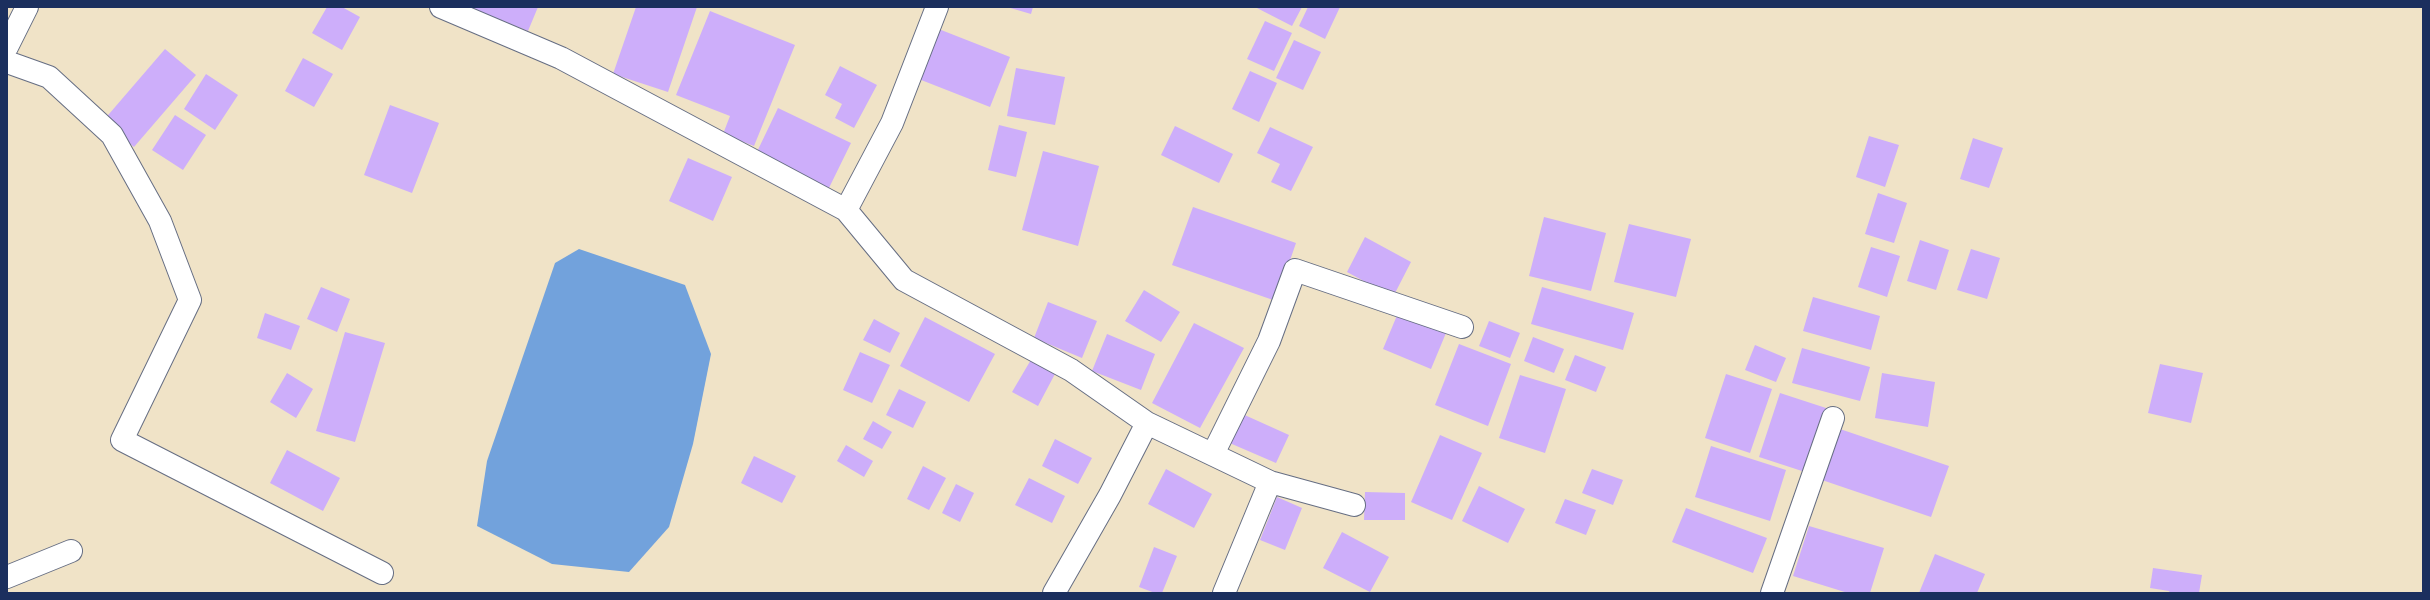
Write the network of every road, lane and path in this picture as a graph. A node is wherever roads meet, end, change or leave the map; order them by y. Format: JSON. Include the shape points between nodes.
{"nodes":[{"id":1,"x":27,"y":7,"type":"edge"},
{"id":2,"x":441,"y":7,"type":"edge"},
{"id":3,"x":937,"y":7,"type":"edge"},
{"id":4,"x":7,"y":47,"type":"edge"},
{"id":5,"x":7,"y":62,"type":"edge"},
{"id":6,"x":846,"y":210,"type":"junction"},
{"id":7,"x":1462,"y":327,"type":"dead end"},
{"id":8,"x":1833,"y":418,"type":"dead end"},
{"id":9,"x":1147,"y":423,"type":"junction"},
{"id":10,"x":1213,"y":454,"type":"junction"},
{"id":11,"x":1270,"y":482,"type":"junction"},
{"id":12,"x":1354,"y":505,"type":"dead end"},
{"id":13,"x":71,"y":551,"type":"dead end"},
{"id":14,"x":382,"y":573,"type":"dead end"},
{"id":15,"x":7,"y":577,"type":"edge"},
{"id":16,"x":1054,"y":593,"type":"edge"},
{"id":17,"x":1224,"y":593,"type":"edge"},
{"id":18,"x":1772,"y":593,"type":"edge"}],
"edges":[{"from":1,"to":4,"type":"street"},
{"from":2,"to":6,"type":"street","via":[[561,58]]},
{"from":3,"to":6,"type":"street","via":[[892,123]]},
{"from":5,"to":14,"type":"street","via":[[49,77],[112,135],[160,221],[190,300],[122,440]]},
{"from":6,"to":9,"type":"street","via":[[904,280],[1071,370]]},
{"from":7,"to":10,"type":"street","via":[[1295,270],[1269,341]]},
{"from":8,"to":18,"type":"street"},
{"from":9,"to":10,"type":"street"},
{"from":9,"to":16,"type":"street"},
{"from":10,"to":11,"type":"street"},
{"from":11,"to":12,"type":"street"},
{"from":11,"to":17,"type":"street"},
{"from":13,"to":15,"type":"street"}]}
